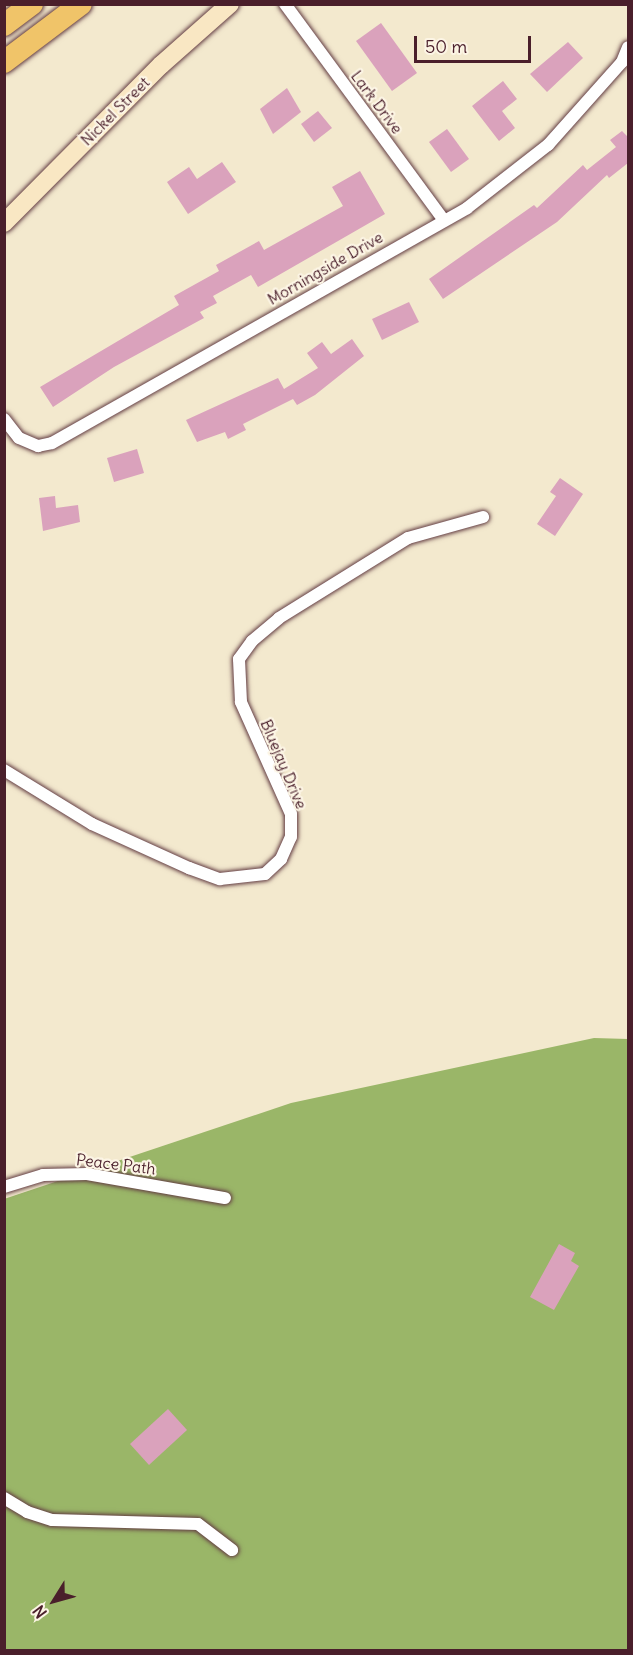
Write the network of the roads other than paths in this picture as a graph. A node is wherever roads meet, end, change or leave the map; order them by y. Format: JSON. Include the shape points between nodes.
{"nodes":[{"id":1,"x":32,"y":4,"type":"edge"},
{"id":2,"x":81,"y":4,"type":"edge"},
{"id":3,"x":230,"y":4,"type":"edge"},
{"id":4,"x":285,"y":4,"type":"edge"},
{"id":5,"x":4,"y":25,"type":"edge"},
{"id":6,"x":628,"y":47,"type":"edge"},
{"id":7,"x":4,"y":62,"type":"edge"},
{"id":8,"x":444,"y":219,"type":"junction"},
{"id":9,"x":4,"y":223,"type":"edge"},
{"id":10,"x":4,"y":419,"type":"edge"},
{"id":11,"x":483,"y":517,"type":"dead end"},
{"id":12,"x":4,"y":770,"type":"edge"},
{"id":13,"x":4,"y":1187,"type":"edge"},
{"id":14,"x":225,"y":1198,"type":"dead end"},
{"id":15,"x":4,"y":1498,"type":"edge"},
{"id":16,"x":232,"y":1550,"type":"dead end"}],
"edges":[{"from":1,"to":5,"type":"highway"},
{"from":2,"to":7,"type":"highway"},
{"from":3,"to":9,"type":"street","name":"Nickel Street","via":[[161,65]]},
{"from":4,"to":8,"type":"street","name":"Lark Drive"},
{"from":6,"to":8,"type":"street","name":"Morningside Drive","via":[[622,62],[548,145],[502,185]]},
{"from":8,"to":10,"type":"street","name":"Morningside Drive","via":[[52,443],[38,446],[20,438]]},
{"from":11,"to":12,"type":"street","name":"Bluejay Drive","via":[[408,538],[380,554],[279,618],[252,641],[239,659],[241,702],[291,813],[291,837],[265,874],[220,879],[189,868],[92,824]]},
{"from":13,"to":14,"type":"street","name":"Peace Path","via":[[43,1175],[87,1174]]},
{"from":15,"to":16,"type":"street","via":[[27,1512],[52,1520],[198,1524]]}]}
